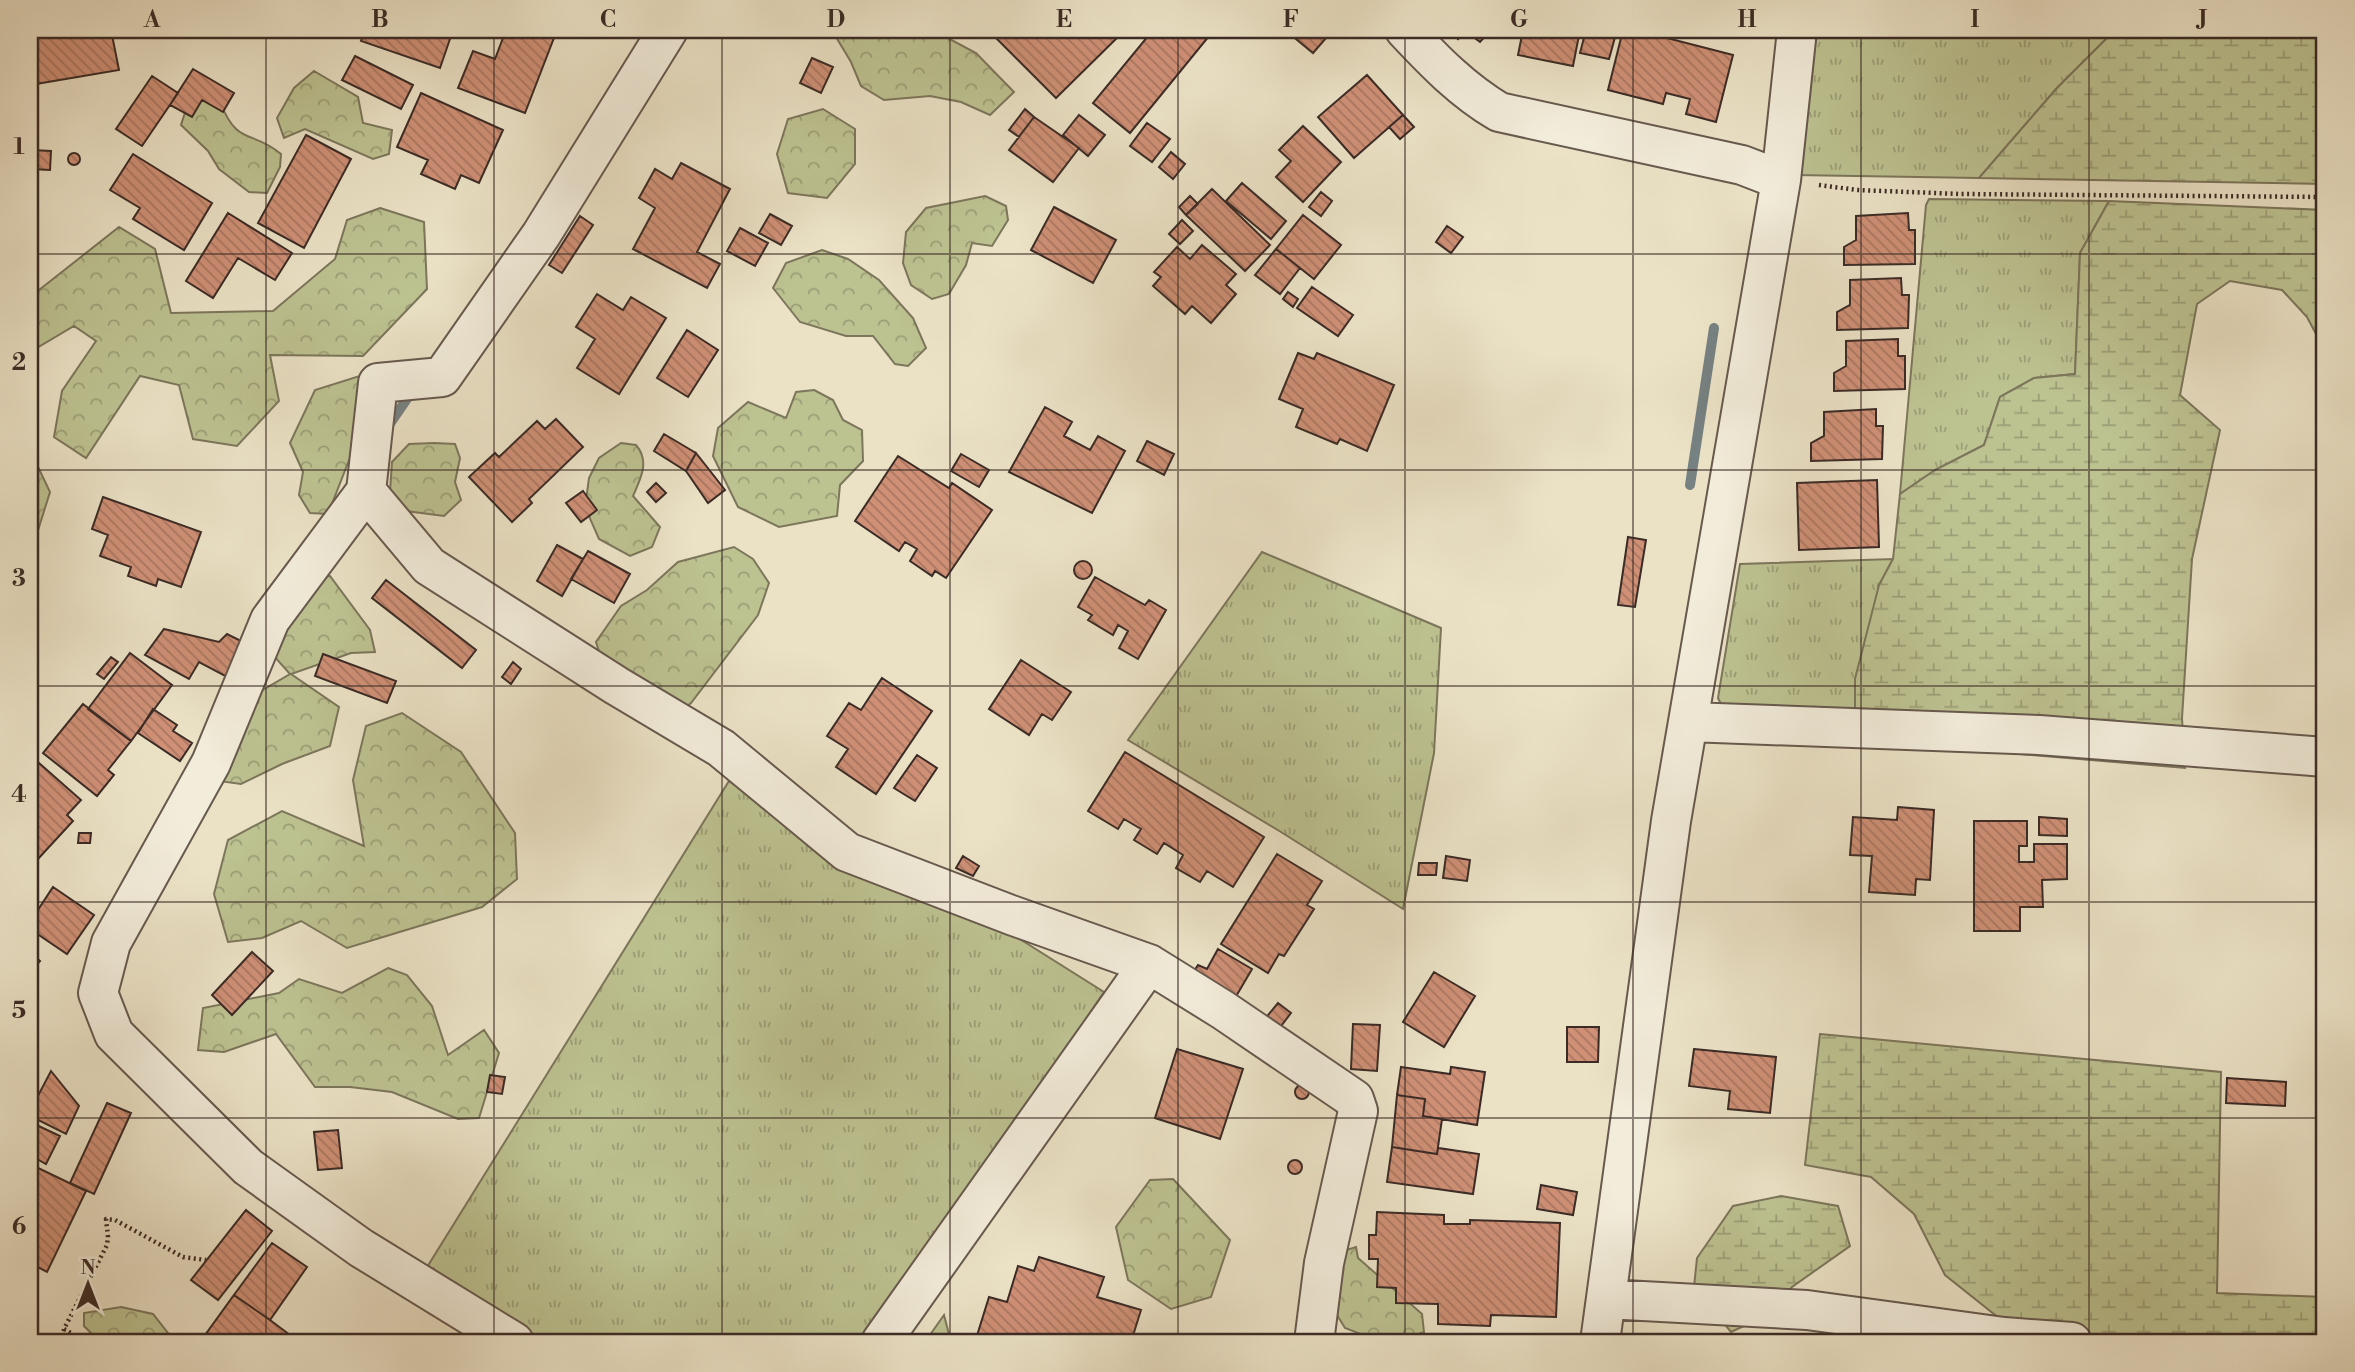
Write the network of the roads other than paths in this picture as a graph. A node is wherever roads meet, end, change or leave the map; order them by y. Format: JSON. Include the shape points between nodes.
{"nodes":[{"id":1,"x":668,"y":30,"type":"edge"},
{"id":2,"x":1405,"y":30,"type":"edge"},
{"id":3,"x":1797,"y":30,"type":"edge"},
{"id":4,"x":1782,"y":180,"type":"junction"},
{"id":5,"x":366,"y":491,"type":"junction"},
{"id":6,"x":1689,"y":722,"type":"junction"},
{"id":7,"x":2325,"y":757,"type":"edge"},
{"id":8,"x":1149,"y":964,"type":"junction"},
{"id":9,"x":1606,"y":1298,"type":"junction"},
{"id":10,"x":514,"y":1342,"type":"edge"},
{"id":11,"x":881,"y":1342,"type":"edge"},
{"id":12,"x":1314,"y":1342,"type":"edge"},
{"id":13,"x":1600,"y":1342,"type":"edge"},
{"id":14,"x":2072,"y":1342,"type":"edge"}],
"edges":[{"from":1,"to":5,"type":"street","via":[[541,235],[442,377],[379,383]]},
{"from":2,"to":4,"type":"street","via":[[1442,69],[1499,111],[1742,165]]},
{"from":3,"to":4,"type":"street"},
{"from":4,"to":6,"type":"street"},
{"from":5,"to":8,"type":"street","via":[[429,566],[720,748],[847,852]]},
{"from":5,"to":10,"type":"street","via":[[270,620],[211,764],[111,943],[98,993],[114,1034],[248,1167],[361,1248]]},
{"from":6,"to":7,"type":"street","via":[[2039,734]]},
{"from":6,"to":9,"type":"street","via":[[1671,821]]},
{"from":8,"to":11,"type":"street"},
{"from":8,"to":12,"type":"street","via":[[1357,1104],[1324,1263]]},
{"from":9,"to":13,"type":"street"},
{"from":9,"to":14,"type":"street","via":[[1807,1310]]}]}
